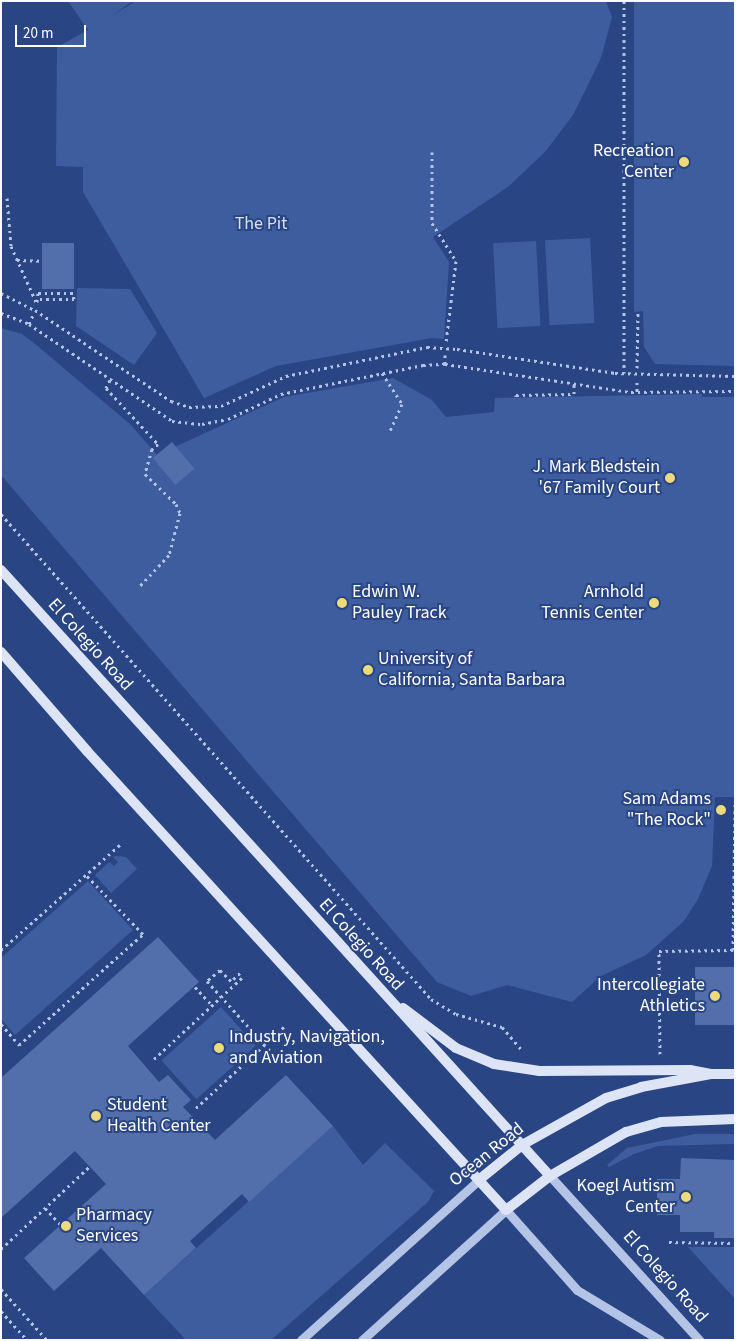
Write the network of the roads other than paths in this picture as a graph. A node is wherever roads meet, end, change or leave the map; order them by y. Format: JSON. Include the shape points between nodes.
{"nodes":[{"id":1,"x":1,"y":570,"type":"edge"},
{"id":2,"x":1,"y":652,"type":"edge"},
{"id":3,"x":390,"y":1000,"type":"junction"},
{"id":4,"x":711,"y":1074,"type":"junction"},
{"id":5,"x":735,"y":1074,"type":"edge"},
{"id":6,"x":735,"y":1118,"type":"edge"},
{"id":7,"x":522,"y":1146,"type":"junction"},
{"id":8,"x":550,"y":1176,"type":"junction"},
{"id":9,"x":480,"y":1179,"type":"junction"},
{"id":10,"x":506,"y":1210,"type":"junction"},
{"id":11,"x":301,"y":1340,"type":"edge"},
{"id":12,"x":362,"y":1340,"type":"edge"},
{"id":13,"x":660,"y":1340,"type":"edge"},
{"id":14,"x":699,"y":1340,"type":"edge"}],
"edges":[{"from":1,"to":3,"type":"main road","name":"El Colegio Road"},
{"from":2,"to":9,"type":"main road","via":[[87,751]]},
{"from":3,"to":4,"type":"main road","via":[[456,1048],[494,1064],[539,1071],[690,1070]]},
{"from":3,"to":7,"type":"main road","name":"El Colegio Road"},
{"from":4,"to":5,"type":"main road","name":"Ocean Road"},
{"from":4,"to":7,"type":"main road","name":"Ocean Road","via":[[641,1087],[606,1098]]},
{"from":6,"to":8,"type":"main road","via":[[661,1122],[626,1132]]},
{"from":7,"to":8,"type":"main road","name":"El Colegio Road"},
{"from":7,"to":9,"type":"main road","name":"Ocean Road"},
{"from":8,"to":10,"type":"main road"},
{"from":8,"to":14,"type":"street","name":"El Colegio Road"},
{"from":9,"to":10,"type":"main road"},
{"from":9,"to":11,"type":"street","name":"Ocean Road"},
{"from":10,"to":12,"type":"street"},
{"from":10,"to":13,"type":"street","via":[[577,1290]]}]}
